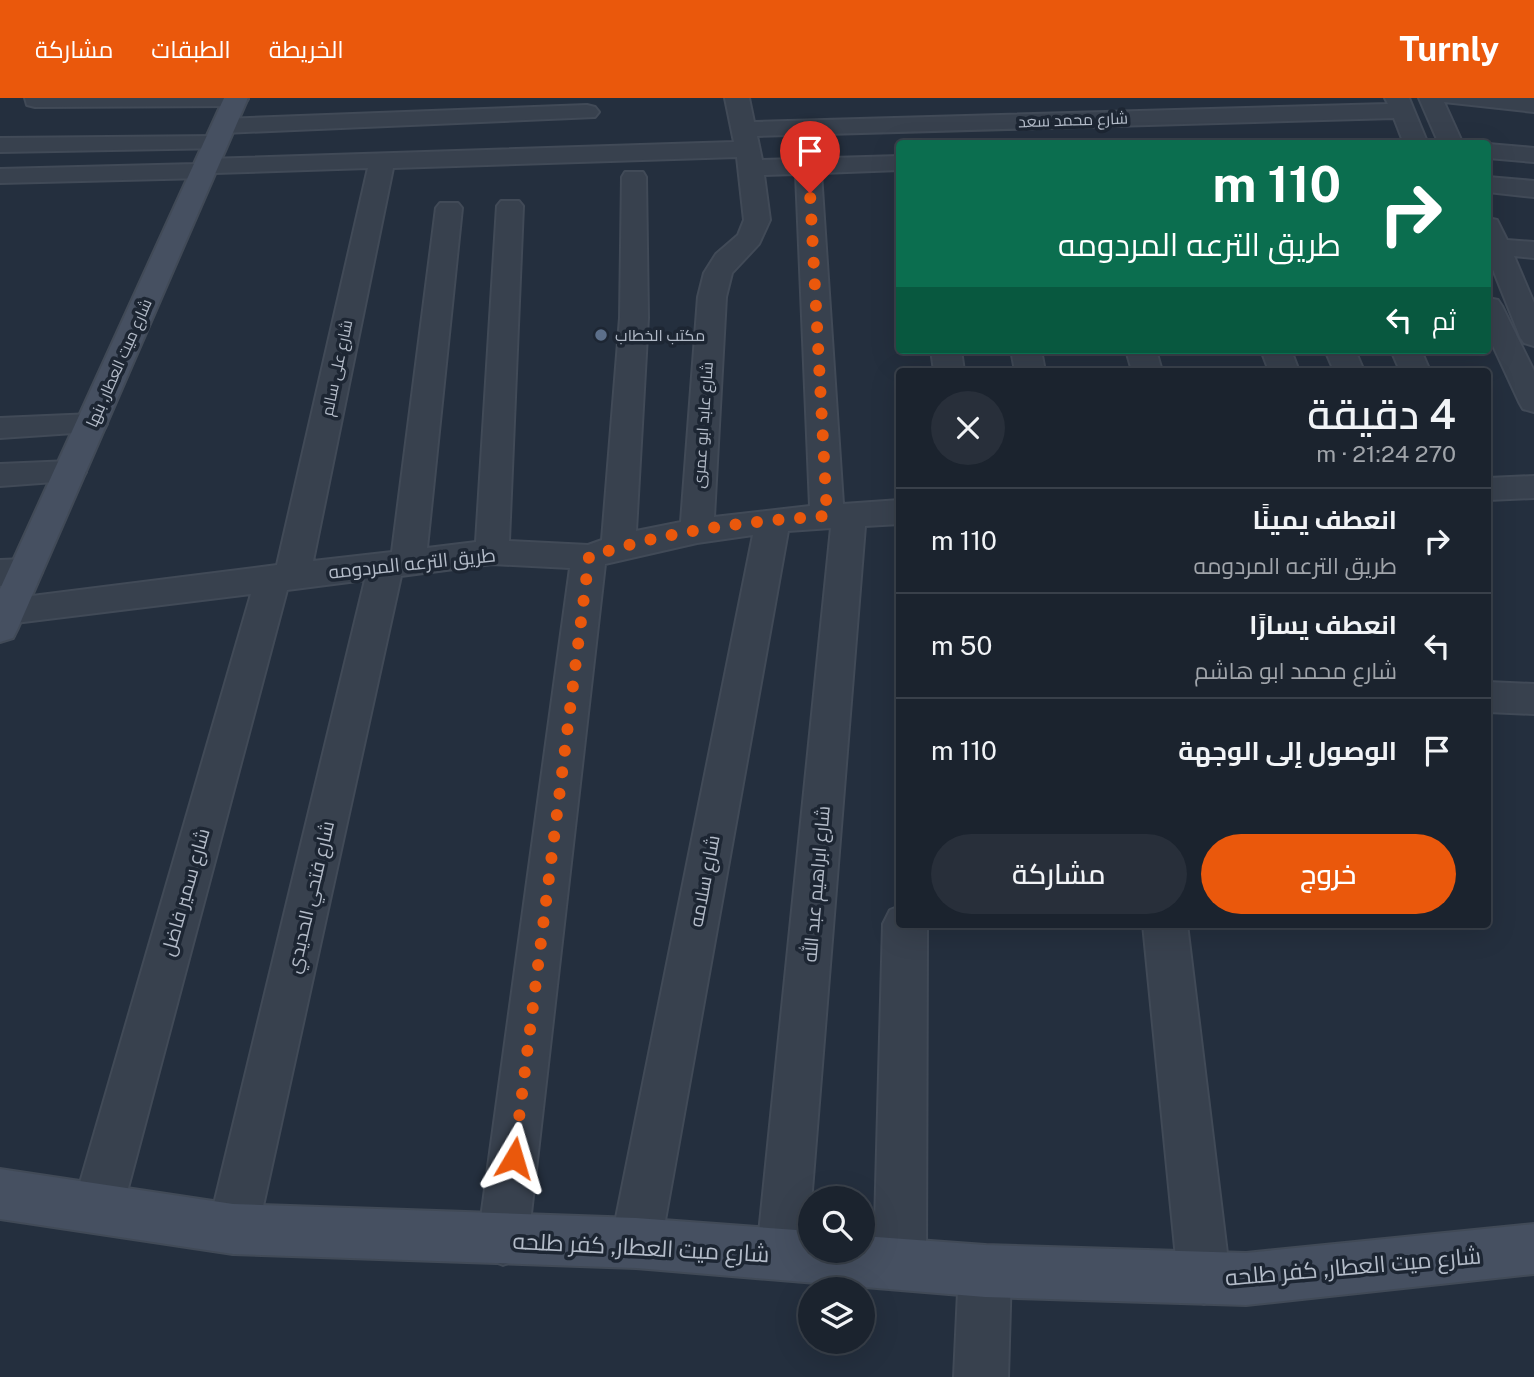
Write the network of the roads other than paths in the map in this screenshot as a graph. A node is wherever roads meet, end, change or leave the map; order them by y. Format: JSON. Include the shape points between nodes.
{"nodes":[{"id":1,"x":236,"y":98,"type":"edge"},
{"id":2,"x":737,"y":98,"type":"edge"},
{"id":3,"x":1431,"y":98,"type":"edge"},
{"id":4,"x":1453,"y":98,"type":"edge"},
{"id":5,"x":35,"y":99,"type":"edge"},
{"id":6,"x":1399,"y":105,"type":"edge"},
{"id":7,"x":1534,"y":105,"type":"edge"},
{"id":8,"x":587,"y":112,"type":"dead end"},
{"id":9,"x":1414,"y":140,"type":"edge"},
{"id":10,"x":1449,"y":140,"type":"edge"},
{"id":11,"x":4,"y":145,"type":"edge"},
{"id":12,"x":747,"y":149,"type":"junction"},
{"id":13,"x":1491,"y":151,"type":"edge"},
{"id":14,"x":213,"y":152,"type":"junction"},
{"id":15,"x":1534,"y":155,"type":"edge"},
{"id":16,"x":382,"y":160,"type":"junction"},
{"id":17,"x":896,"y":163,"type":"edge"},
{"id":18,"x":808,"y":167,"type":"junction"},
{"id":19,"x":0,"y":176,"type":"edge"},
{"id":20,"x":634,"y":177,"type":"dead end"},
{"id":21,"x":1491,"y":185,"type":"edge"},
{"id":22,"x":1534,"y":189,"type":"edge"},
{"id":23,"x":510,"y":206,"type":"dead end"},
{"id":24,"x":449,"y":208,"type":"dead end"},
{"id":25,"x":1491,"y":240,"type":"edge"},
{"id":26,"x":1534,"y":250,"type":"edge"},
{"id":27,"x":1525,"y":296,"type":"edge"},
{"id":28,"x":1491,"y":312,"type":"edge"},
{"id":29,"x":1532,"y":329,"type":"edge"},
{"id":30,"x":1534,"y":401,"type":"edge"},
{"id":31,"x":92,"y":424,"type":"junction"},
{"id":32,"x":0,"y":428,"type":"edge"},
{"id":33,"x":70,"y":472,"type":"junction"},
{"id":34,"x":0,"y":475,"type":"edge"},
{"id":35,"x":1534,"y":487,"type":"edge"},
{"id":36,"x":1491,"y":489,"type":"edge"},
{"id":37,"x":896,"y":512,"type":"edge"},
{"id":38,"x":838,"y":516,"type":"junction"},
{"id":39,"x":773,"y":520,"type":"junction"},
{"id":40,"x":697,"y":531,"type":"junction"},
{"id":41,"x":492,"y":552,"type":"junction"},
{"id":42,"x":604,"y":552,"type":"junction"},
{"id":43,"x":397,"y":563,"type":"junction"},
{"id":44,"x":13,"y":572,"type":"edge"},
{"id":45,"x":282,"y":577,"type":"junction"},
{"id":46,"x":4,"y":619,"type":"edge"},
{"id":47,"x":1491,"y":697,"type":"edge"},
{"id":48,"x":1534,"y":699,"type":"edge"},
{"id":49,"x":905,"y":928,"type":"edge"},
{"id":50,"x":1165,"y":928,"type":"edge"},
{"id":51,"x":0,"y":1194,"type":"edge"},
{"id":52,"x":98,"y":1207,"type":"junction"},
{"id":53,"x":233,"y":1229,"type":"junction"},
{"id":54,"x":503,"y":1241,"type":"junction"},
{"id":55,"x":636,"y":1243,"type":"junction"},
{"id":56,"x":1534,"y":1249,"type":"edge"},
{"id":57,"x":782,"y":1253,"type":"junction"},
{"id":58,"x":900,"y":1263,"type":"junction"},
{"id":59,"x":985,"y":1271,"type":"junction"},
{"id":60,"x":1204,"y":1278,"type":"junction"},
{"id":61,"x":981,"y":1377,"type":"edge"}],
"edges":[{"from":1,"to":5,"type":"street"},
{"from":1,"to":14,"type":"main road","name":"شارع ميت العطار, بنها"},
{"from":2,"to":12,"type":"street","name":"شارع عابد ابو عمرى"},
{"from":3,"to":10,"type":"street"},
{"from":4,"to":7,"type":"street"},
{"from":5,"to":11,"type":"street"},
{"from":6,"to":9,"type":"street"},
{"from":6,"to":12,"type":"street","name":"شارع محمد سعد"},
{"from":8,"to":14,"type":"street"},
{"from":11,"to":14,"type":"street"},
{"from":12,"to":16,"type":"street"},
{"from":12,"to":18,"type":"street"},
{"from":12,"to":40,"type":"street","name":"شارع عابد ابو عمرى","via":[[757,220],[750,237],[718,273],[712,297]]},
{"from":13,"to":15,"type":"street"},
{"from":14,"to":16,"type":"street"},
{"from":14,"to":19,"type":"street"},
{"from":14,"to":31,"type":"main road","name":"شارع ميت العطار, بنها"},
{"from":16,"to":45,"type":"street","name":"شارع على سالم"},
{"from":17,"to":18,"type":"street"},
{"from":18,"to":38,"type":"street","name":"شارع ابراهيم عبد الله"},
{"from":20,"to":42,"type":"street","via":[[634,318]]},
{"from":21,"to":22,"type":"street"},
{"from":23,"to":41,"type":"street"},
{"from":24,"to":43,"type":"street","name":"شارع فتحي الحديدي"},
{"from":25,"to":26,"type":"street"},
{"from":25,"to":27,"type":"street"},
{"from":27,"to":29,"type":"street"},
{"from":28,"to":30,"type":"street"},
{"from":31,"to":32,"type":"street"},
{"from":31,"to":33,"type":"main road","name":"شارع ميت العطار, بنها"},
{"from":33,"to":34,"type":"street"},
{"from":33,"to":44,"type":"main road","name":"شارع ميت العطار, بنها"},
{"from":35,"to":36,"type":"street"},
{"from":37,"to":38,"type":"street","name":"طريق الترعه المردومه"},
{"from":38,"to":39,"type":"street","name":"طريق الترعه المردومه"},
{"from":38,"to":57,"type":"street","name":"شارع ابراهيم عبد الله"},
{"from":39,"to":40,"type":"street","name":"طريق الترعه المردومه"},
{"from":39,"to":55,"type":"street","name":"شارع سلامه"},
{"from":40,"to":42,"type":"street","name":"طريق الترعه المردومه"},
{"from":41,"to":42,"type":"street","name":"طريق الترعه المردومه"},
{"from":41,"to":43,"type":"street","name":"طريق الترعه المردومه"},
{"from":42,"to":54,"type":"street"},
{"from":43,"to":45,"type":"street","name":"طريق الترعه المردومه"},
{"from":43,"to":53,"type":"street","name":"شارع فتحي الحديدي"},
{"from":44,"to":46,"type":"main road","name":"شارع ميت العطار, بنها"},
{"from":45,"to":46,"type":"street","name":"طريق الترعه المردومه"},
{"from":45,"to":52,"type":"street","name":"شارع سمير فاضل"},
{"from":47,"to":48,"type":"street"},
{"from":49,"to":58,"type":"street"},
{"from":50,"to":60,"type":"street"},
{"from":51,"to":52,"type":"main road","name":"شارع ميت العطار, كفر طلحه"},
{"from":52,"to":53,"type":"main road","name":"شارع ميت العطار, كفر طلحه"},
{"from":53,"to":54,"type":"main road","name":"شارع ميت العطار, كفر طلحه"},
{"from":54,"to":55,"type":"main road","name":"شارع ميت العطار, كفر طلحه"},
{"from":55,"to":57,"type":"main road","name":"شارع ميت العطار, كفر طلحه"},
{"from":56,"to":60,"type":"main road","name":"شارع ميت العطار, كفر طلحه","via":[[1245,1279]]},
{"from":57,"to":58,"type":"main road","name":"شارع ميت العطار, كفر طلحه"},
{"from":58,"to":59,"type":"main road","name":"شارع ميت العطار, كفر طلحه"},
{"from":59,"to":60,"type":"main road","name":"شارع ميت العطار, كفر طلحه"},
{"from":59,"to":61,"type":"street"}]}
